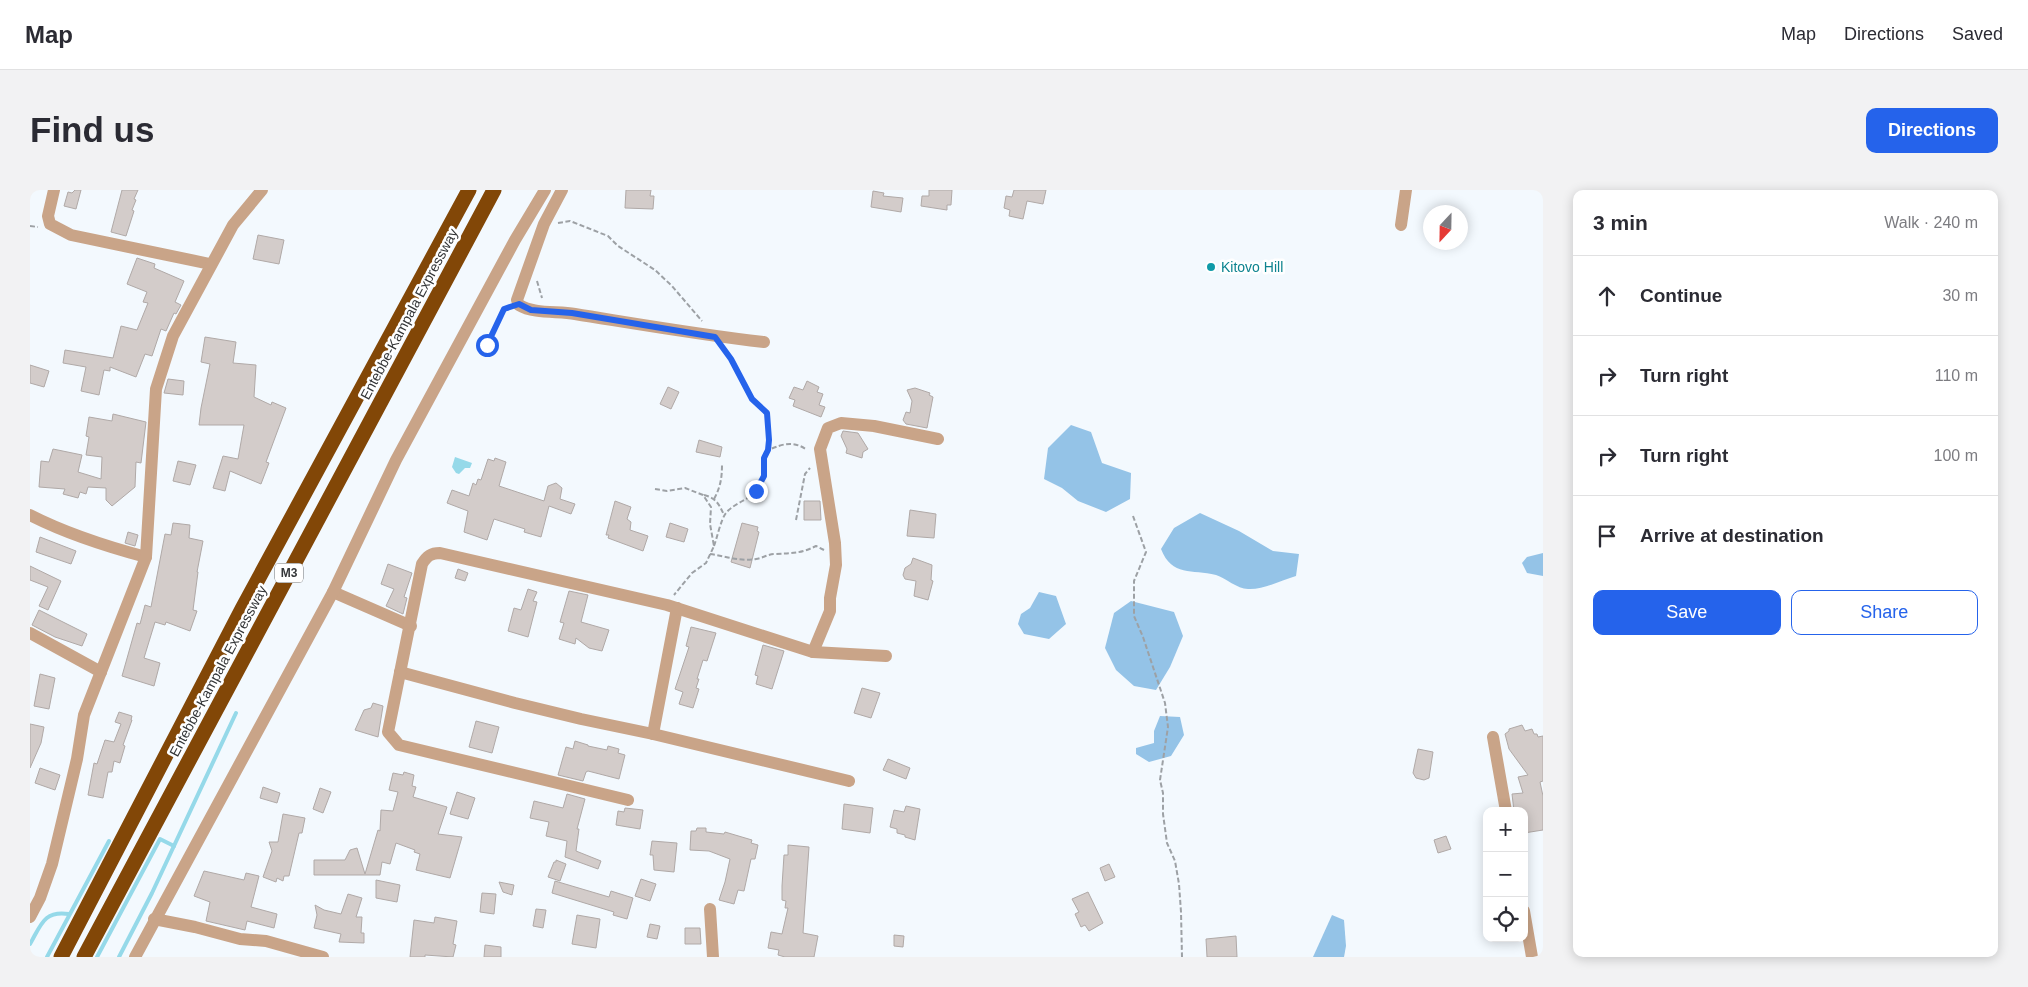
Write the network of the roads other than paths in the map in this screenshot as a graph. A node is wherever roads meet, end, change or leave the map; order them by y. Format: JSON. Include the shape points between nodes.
{"nodes":[{"id":1,"x":54,"y":190,"type":"edge"},
{"id":2,"x":262,"y":190,"type":"edge"},
{"id":3,"x":469,"y":190,"type":"edge"},
{"id":4,"x":494,"y":190,"type":"edge"},
{"id":5,"x":545,"y":190,"type":"edge"},
{"id":6,"x":562,"y":190,"type":"edge"},
{"id":7,"x":1406,"y":190,"type":"edge"},
{"id":8,"x":1401,"y":225,"type":"dead end"},
{"id":9,"x":210,"y":264,"type":"junction"},
{"id":10,"x":764,"y":342,"type":"dead end"},
{"id":11,"x":938,"y":439,"type":"dead end"},
{"id":12,"x":30,"y":515,"type":"edge"},
{"id":13,"x":146,"y":557,"type":"junction"},
{"id":14,"x":333,"y":592,"type":"junction"},
{"id":15,"x":672,"y":607,"type":"junction"},
{"id":16,"x":411,"y":626,"type":"junction"},
{"id":17,"x":30,"y":632,"type":"edge"},
{"id":18,"x":813,"y":652,"type":"junction"},
{"id":19,"x":886,"y":656,"type":"dead end"},
{"id":20,"x":101,"y":672,"type":"junction"},
{"id":21,"x":400,"y":672,"type":"junction"},
{"id":22,"x":653,"y":734,"type":"junction"},
{"id":23,"x":1493,"y":737,"type":"dead end"},
{"id":24,"x":849,"y":781,"type":"dead end"},
{"id":25,"x":628,"y":800,"type":"dead end"},
{"id":26,"x":1505,"y":807,"type":"edge"},
{"id":27,"x":710,"y":909,"type":"dead end"},
{"id":28,"x":30,"y":916,"type":"edge"},
{"id":29,"x":154,"y":919,"type":"junction"},
{"id":30,"x":1528,"y":934,"type":"edge"},
{"id":31,"x":61,"y":957,"type":"edge"},
{"id":32,"x":84,"y":957,"type":"edge"},
{"id":33,"x":135,"y":957,"type":"edge"},
{"id":34,"x":323,"y":957,"type":"edge"},
{"id":35,"x":713,"y":957,"type":"edge"},
{"id":36,"x":1532,"y":957,"type":"edge"}],
"edges":[{"from":1,"to":9,"type":"street","via":[[48,216],[50,224],[70,235]]},
{"from":2,"to":9,"type":"street","via":[[233,225]]},
{"from":3,"to":31,"type":"highway","name":"Entebbe-Kampala Expressway","number":"M3","via":[[247,600]]},
{"from":4,"to":32,"type":"highway","name":"Entebbe-Kampala Expressway","number":"M3"},
{"from":5,"to":14,"type":"street","via":[[396,460]]},
{"from":6,"to":10,"type":"street","via":[[544,224],[517,300],[519,304],[531,310],[572,313]]},
{"from":7,"to":8,"type":"street"},
{"from":9,"to":13,"type":"street","via":[[172,336],[156,389]]},
{"from":11,"to":18,"type":"street","via":[[874,426],[841,423],[828,428],[820,449],[836,565],[830,611]]},
{"from":12,"to":13,"type":"street","via":[[98,544]]},
{"from":13,"to":20,"type":"street"},
{"from":14,"to":16,"type":"street"},
{"from":14,"to":29,"type":"street"},
{"from":15,"to":16,"type":"street","via":[[434,553],[422,564]]},
{"from":15,"to":18,"type":"street"},
{"from":15,"to":22,"type":"street"},
{"from":16,"to":21,"type":"street"},
{"from":17,"to":20,"type":"street"},
{"from":18,"to":19,"type":"street"},
{"from":20,"to":28,"type":"street","via":[[82,721],[77,759],[48,878]]},
{"from":21,"to":22,"type":"street","via":[[514,703]]},
{"from":21,"to":25,"type":"street","via":[[388,732],[399,745]]},
{"from":22,"to":24,"type":"street"},
{"from":23,"to":26,"type":"street"},
{"from":27,"to":35,"type":"street"},
{"from":29,"to":33,"type":"street"},
{"from":29,"to":34,"type":"street","via":[[240,939],[266,941]]},
{"from":30,"to":36,"type":"street"}]}
